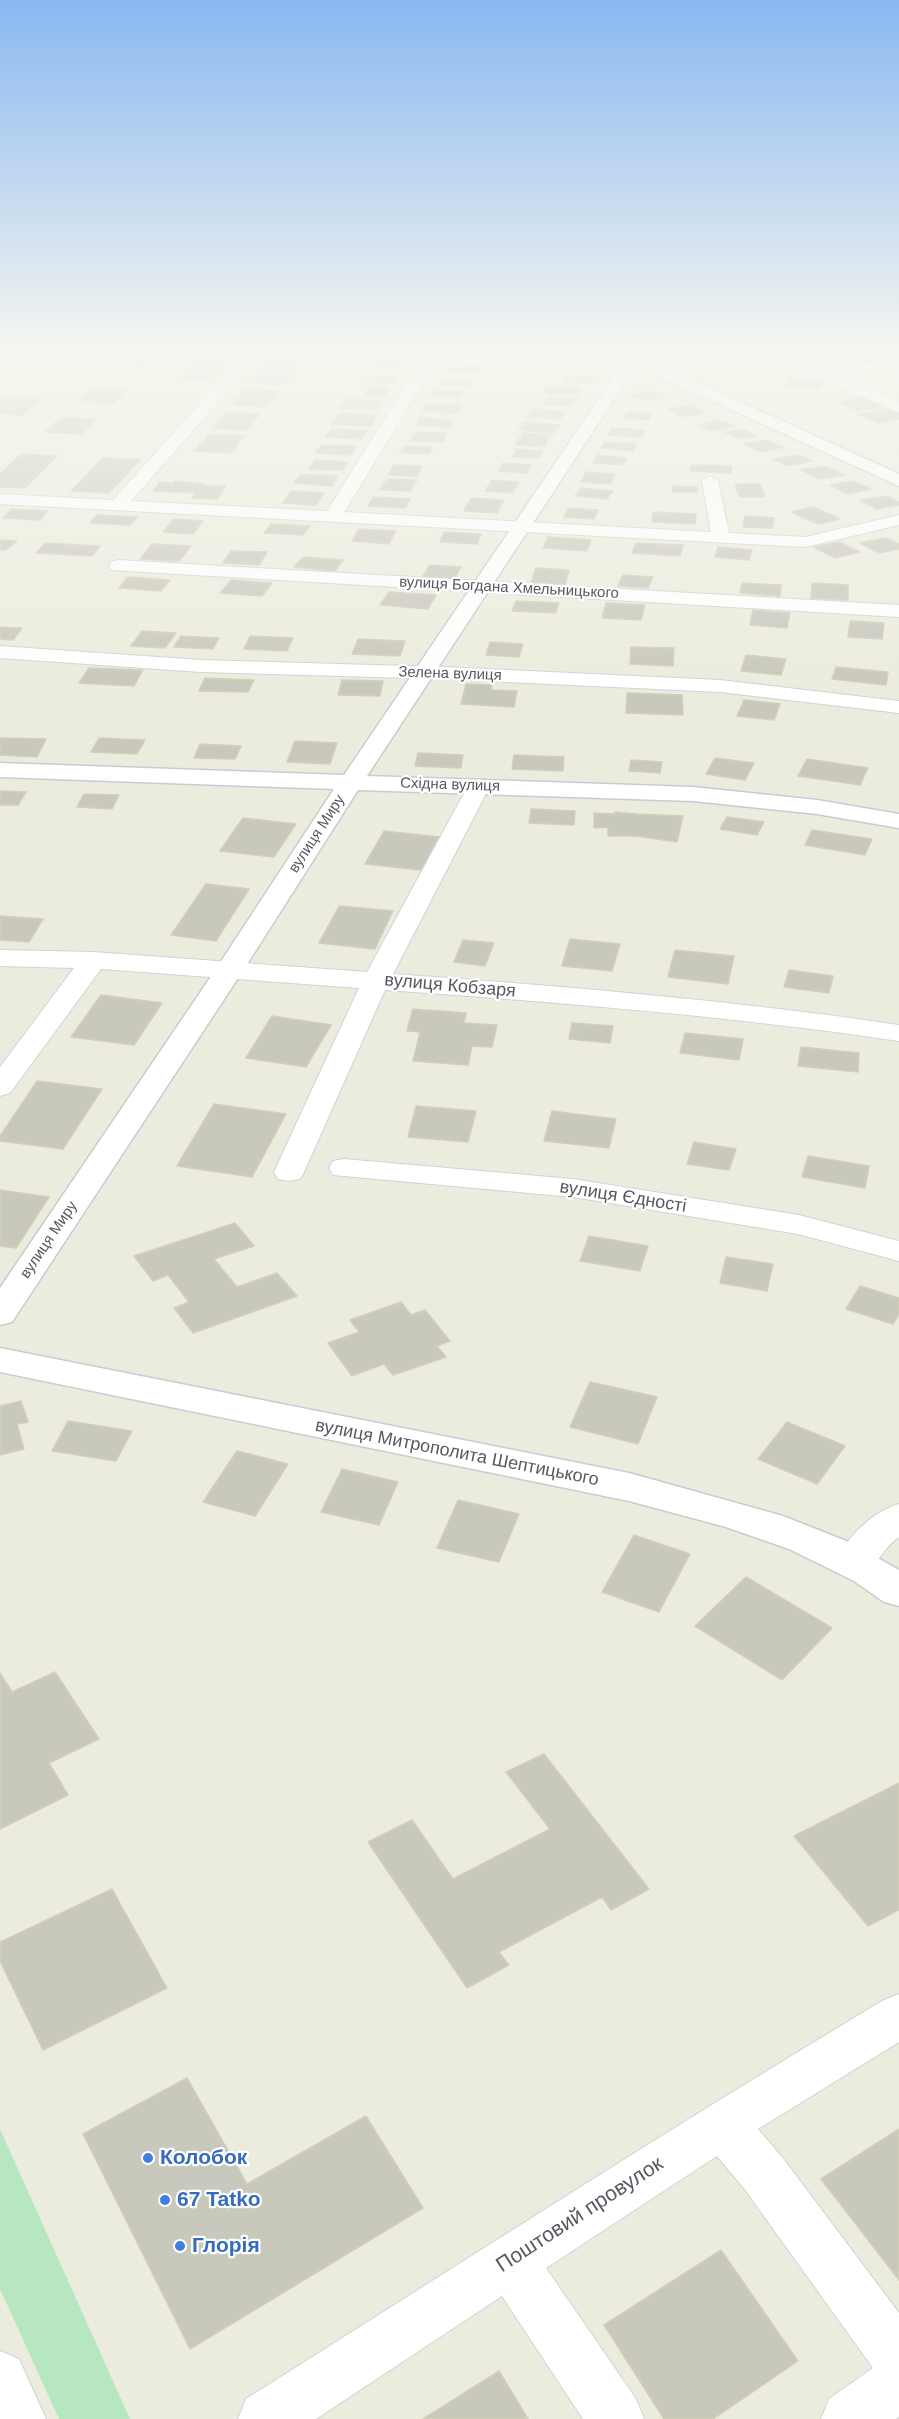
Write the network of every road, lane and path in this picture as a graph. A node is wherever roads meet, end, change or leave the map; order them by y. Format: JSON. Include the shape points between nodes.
{"nodes":[{"id":1,"x":157,"y":461,"type":"edge"},
{"id":2,"x":367,"y":461,"type":"edge"},
{"id":3,"x":564,"y":461,"type":"edge"},
{"id":4,"x":855,"y":461,"type":"edge"},
{"id":5,"x":710,"y":481,"type":"dead end"},
{"id":6,"x":899,"y":481,"type":"edge"},
{"id":7,"x":0,"y":499,"type":"edge"},
{"id":8,"x":119,"y":504,"type":"junction"},
{"id":9,"x":333,"y":516,"type":"junction"},
{"id":10,"x":899,"y":520,"type":"edge"},
{"id":11,"x":519,"y":527,"type":"junction"},
{"id":12,"x":721,"y":537,"type":"junction"},
{"id":13,"x":118,"y":566,"type":"dead end"},
{"id":14,"x":480,"y":587,"type":"junction"},
{"id":15,"x":899,"y":611,"type":"edge"},
{"id":16,"x":0,"y":652,"type":"edge"},
{"id":17,"x":422,"y":673,"type":"junction"},
{"id":18,"x":899,"y":707,"type":"edge"},
{"id":19,"x":0,"y":770,"type":"edge"},
{"id":20,"x":351,"y":781,"type":"junction"},
{"id":21,"x":479,"y":786,"type":"junction"},
{"id":22,"x":899,"y":821,"type":"edge"},
{"id":23,"x":0,"y":958,"type":"edge"},
{"id":24,"x":94,"y":960,"type":"junction"},
{"id":25,"x":230,"y":969,"type":"junction"},
{"id":26,"x":376,"y":980,"type":"junction"},
{"id":27,"x":899,"y":1033,"type":"edge"},
{"id":28,"x":0,"y":1087,"type":"edge"},
{"id":29,"x":344,"y":1168,"type":"dead end"},
{"id":30,"x":289,"y":1172,"type":"dead end"},
{"id":31,"x":899,"y":1251,"type":"edge"},
{"id":32,"x":0,"y":1314,"type":"edge"},
{"id":33,"x":0,"y":1360,"type":"edge"},
{"id":34,"x":899,"y":1518,"type":"edge"},
{"id":35,"x":854,"y":1562,"type":"junction"},
{"id":36,"x":899,"y":1591,"type":"edge"},
{"id":37,"x":899,"y":2016,"type":"edge"},
{"id":38,"x":722,"y":2124,"type":"junction"},
{"id":39,"x":510,"y":2260,"type":"junction"},
{"id":40,"x":899,"y":2358,"type":"edge"},
{"id":41,"x":0,"y":2378,"type":"edge"},
{"id":42,"x":899,"y":2383,"type":"edge"},
{"id":43,"x":18,"y":2419,"type":"edge"},
{"id":44,"x":266,"y":2419,"type":"edge"},
{"id":45,"x":616,"y":2419,"type":"edge"},
{"id":46,"x":849,"y":2419,"type":"edge"}],
"edges":[{"from":1,"to":8,"type":"street"},
{"from":2,"to":9,"type":"street"},
{"from":3,"to":11,"type":"street","name":"вулиця Миру"},
{"from":4,"to":6,"type":"street"},
{"from":5,"to":12,"type":"street"},
{"from":7,"to":8,"type":"street"},
{"from":8,"to":9,"type":"street"},
{"from":9,"to":11,"type":"street"},
{"from":10,"to":12,"type":"street","via":[[805,542]]},
{"from":11,"to":12,"type":"street"},
{"from":11,"to":14,"type":"street","name":"вулиця Миру"},
{"from":13,"to":14,"type":"street","name":"вулиця Богдана Хмельницького"},
{"from":14,"to":15,"type":"street","name":"вулиця Богдана Хмельницького"},
{"from":14,"to":17,"type":"street","name":"вулиця Миру"},
{"from":16,"to":17,"type":"street","name":"Зелена вулиця","via":[[201,666]]},
{"from":17,"to":18,"type":"street","name":"Зелена вулиця","via":[[720,686]]},
{"from":17,"to":20,"type":"street","name":"вулиця Миру"},
{"from":19,"to":20,"type":"street","name":"Східна вулиця"},
{"from":20,"to":21,"type":"street","name":"Східна вулиця"},
{"from":20,"to":25,"type":"street","name":"вулиця Миру"},
{"from":21,"to":22,"type":"street","name":"Східна вулиця","via":[[693,794],[817,807]]},
{"from":21,"to":26,"type":"street"},
{"from":23,"to":24,"type":"street","name":"вулиця Кобзаря"},
{"from":24,"to":25,"type":"street","name":"вулиця Кобзаря"},
{"from":24,"to":28,"type":"street"},
{"from":25,"to":26,"type":"street","name":"вулиця Кобзаря"},
{"from":25,"to":32,"type":"street","name":"вулиця Миру"},
{"from":26,"to":27,"type":"street","name":"вулиця Кобзаря"},
{"from":26,"to":30,"type":"street"},
{"from":29,"to":31,"type":"street","name":"вулиця Єдності","via":[[573,1188],[799,1225]]},
{"from":33,"to":35,"type":"street","name":"вулиця Митрополита Шептицького","via":[[629,1486],[767,1525]]},
{"from":34,"to":35,"type":"street","via":[[874,1535]]},
{"from":35,"to":36,"type":"street","name":"вулиця Митрополита Шептицького"},
{"from":37,"to":38,"type":"street","name":"Поштовий провулок"},
{"from":38,"to":39,"type":"street","name":"Поштовий провулок"},
{"from":38,"to":40,"type":"street","via":[[764,2174]]},
{"from":39,"to":44,"type":"street","name":"Поштовий провулок"},
{"from":39,"to":45,"type":"street"},
{"from":41,"to":43,"type":"street"},
{"from":42,"to":46,"type":"street"}]}
